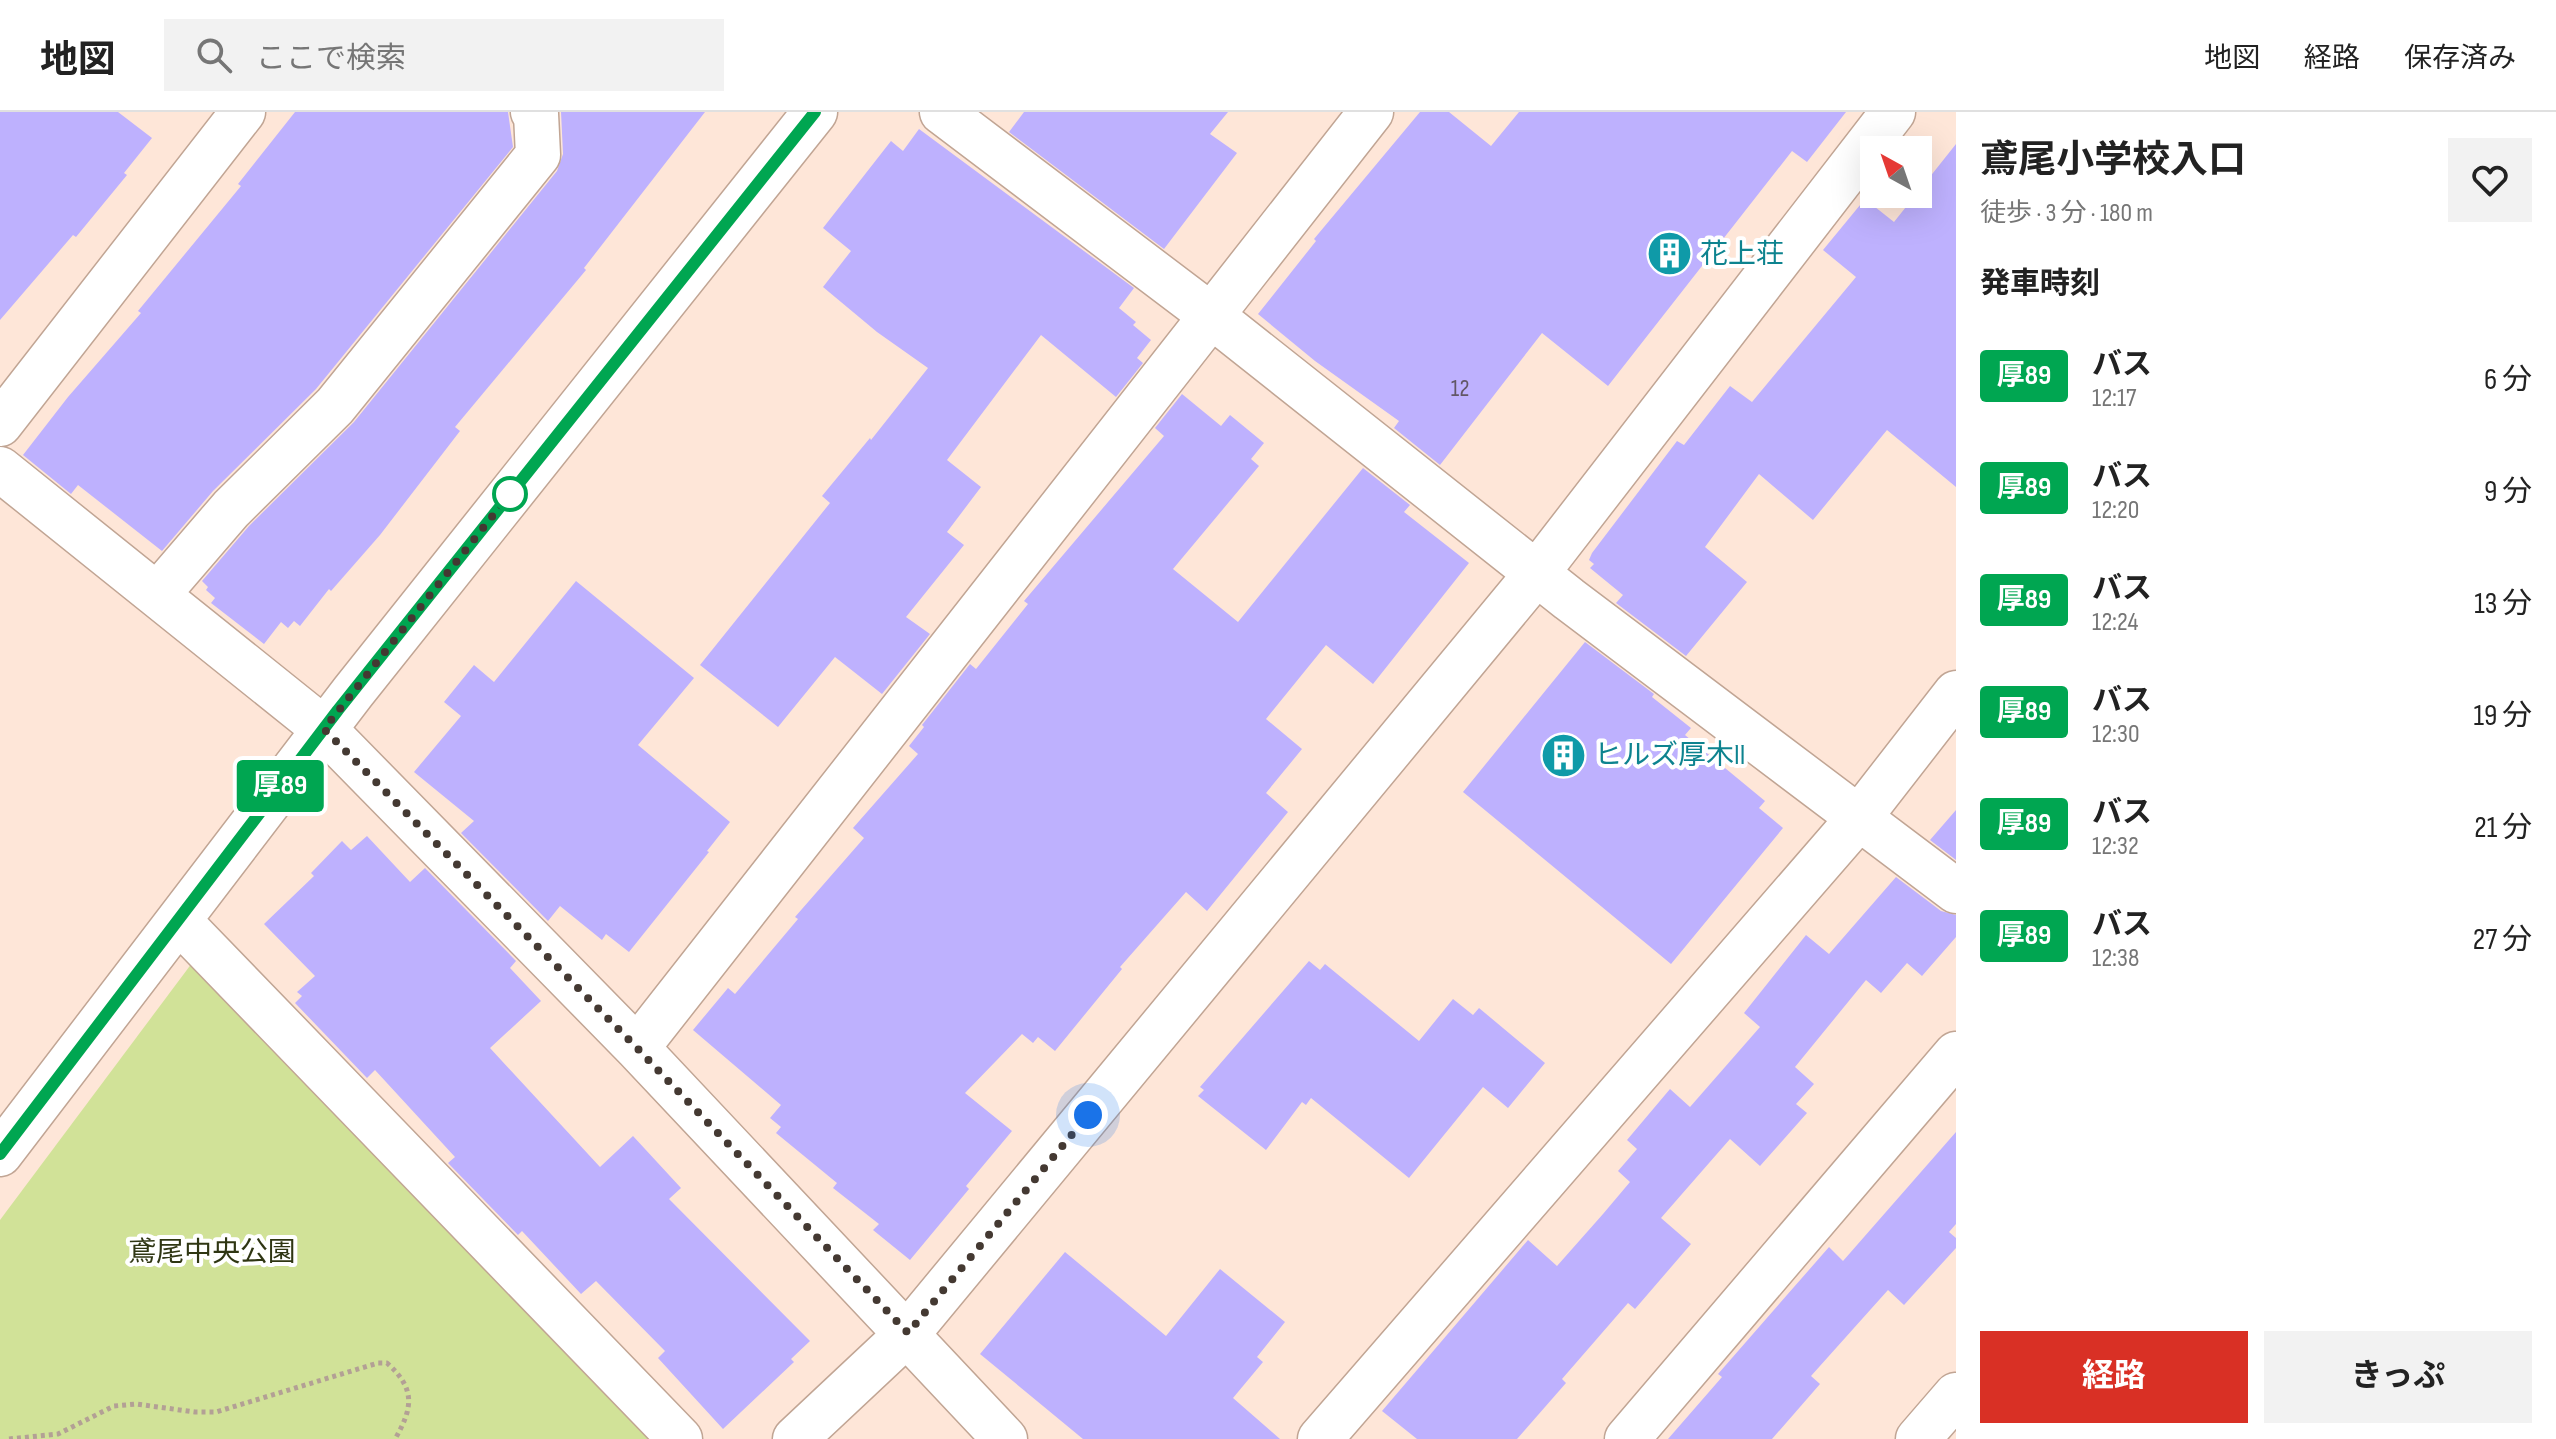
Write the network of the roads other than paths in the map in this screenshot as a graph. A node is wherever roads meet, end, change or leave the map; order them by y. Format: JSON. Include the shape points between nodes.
{"nodes":[{"id":1,"x":243,"y":112,"type":"edge"},
{"id":2,"x":533,"y":112,"type":"edge"},
{"id":3,"x":815,"y":112,"type":"edge"},
{"id":4,"x":942,"y":112,"type":"edge"},
{"id":5,"x":1371,"y":112,"type":"edge"},
{"id":6,"x":1893,"y":112,"type":"edge"},
{"id":7,"x":1213,"y":317,"type":"junction"},
{"id":8,"x":0,"y":424,"type":"edge"},
{"id":9,"x":0,"y":469,"type":"edge"},
{"id":10,"x":1536,"y":574,"type":"junction"},
{"id":11,"x":157,"y":595,"type":"junction"},
{"id":12,"x":1956,"y":693,"type":"edge"},
{"id":13,"x":324,"y":729,"type":"junction"},
{"id":14,"x":1858,"y":819,"type":"junction"},
{"id":15,"x":1956,"y":891,"type":"edge"},
{"id":16,"x":179,"y":921,"type":"junction"},
{"id":17,"x":637,"y":1048,"type":"junction"},
{"id":18,"x":1956,"y":1054,"type":"edge"},
{"id":19,"x":0,"y":1154,"type":"edge"},
{"id":20,"x":908,"y":1333,"type":"junction"},
{"id":21,"x":1956,"y":1395,"type":"edge"},
{"id":22,"x":680,"y":1439,"type":"edge"},
{"id":23,"x":795,"y":1439,"type":"edge"},
{"id":24,"x":1005,"y":1439,"type":"edge"},
{"id":25,"x":1320,"y":1439,"type":"edge"},
{"id":26,"x":1627,"y":1439,"type":"edge"},
{"id":27,"x":1918,"y":1439,"type":"edge"}],
"edges":[{"from":1,"to":8,"type":"street"},
{"from":2,"to":11,"type":"street","via":[[538,155],[335,406],[231,509]]},
{"from":3,"to":13,"type":"street"},
{"from":4,"to":7,"type":"street"},
{"from":5,"to":7,"type":"street"},
{"from":6,"to":10,"type":"street"},
{"from":7,"to":10,"type":"street"},
{"from":7,"to":17,"type":"street"},
{"from":9,"to":11,"type":"street"},
{"from":10,"to":14,"type":"street"},
{"from":10,"to":20,"type":"street"},
{"from":11,"to":13,"type":"street"},
{"from":12,"to":14,"type":"street"},
{"from":13,"to":16,"type":"street"},
{"from":13,"to":17,"type":"street"},
{"from":14,"to":15,"type":"street"},
{"from":14,"to":25,"type":"street"},
{"from":16,"to":19,"type":"street"},
{"from":16,"to":22,"type":"street"},
{"from":17,"to":20,"type":"street"},
{"from":18,"to":26,"type":"street"},
{"from":20,"to":23,"type":"street"},
{"from":20,"to":24,"type":"street"},
{"from":21,"to":27,"type":"street"}]}
